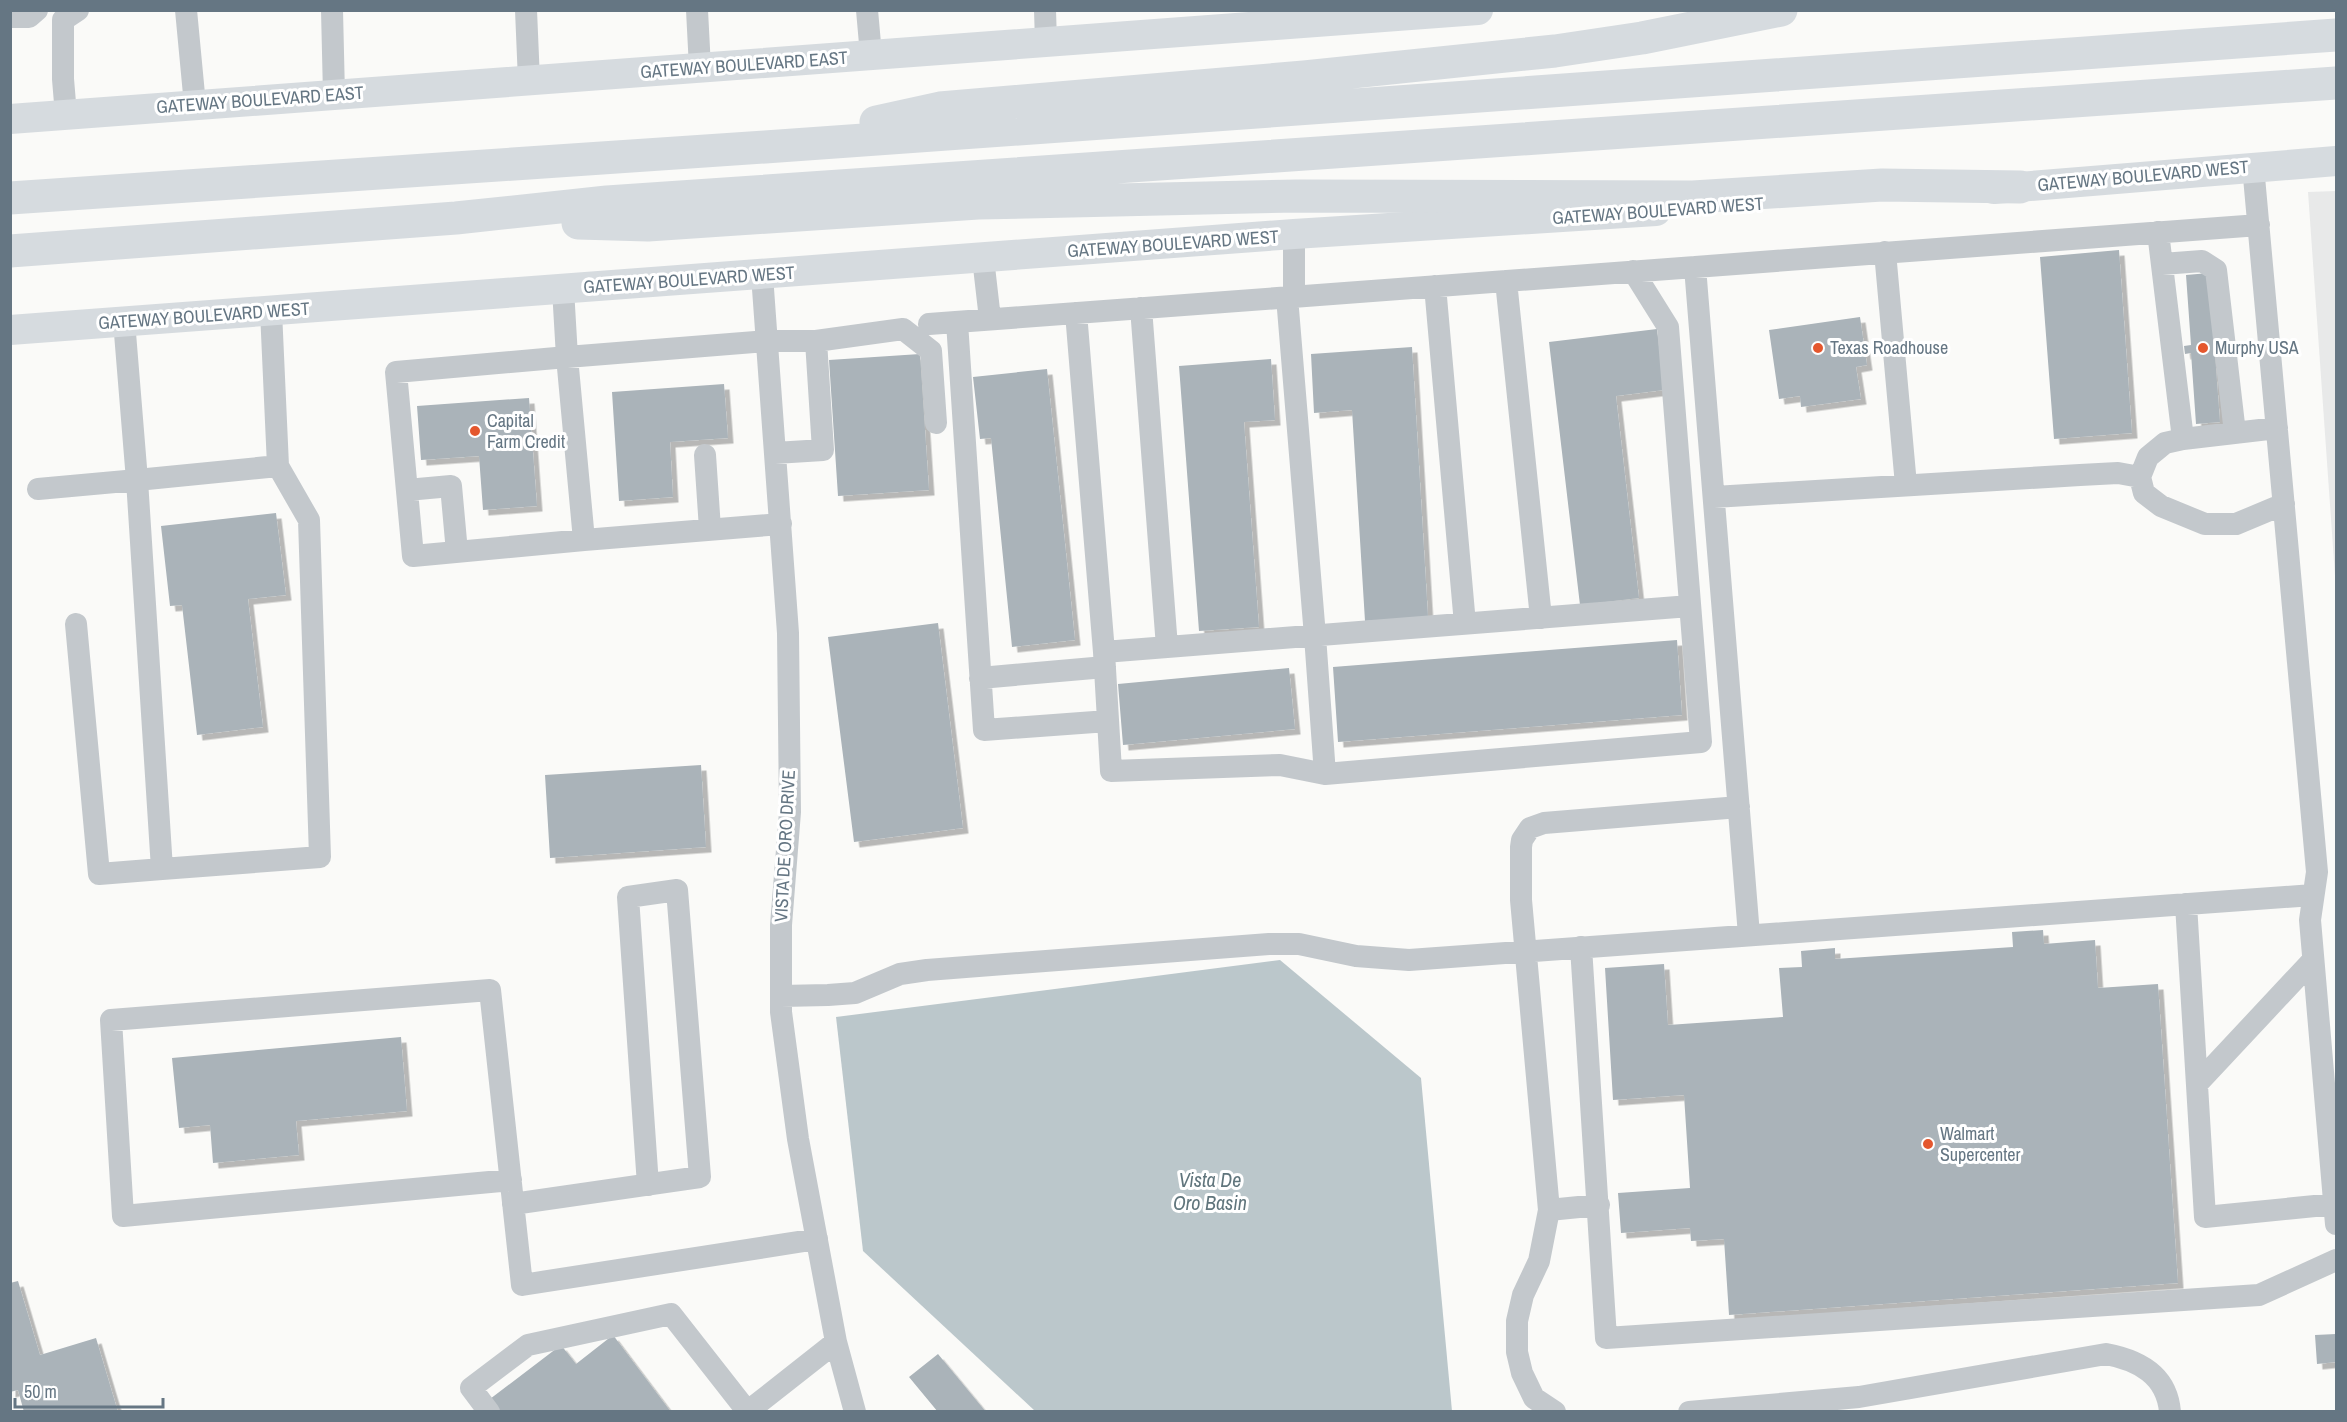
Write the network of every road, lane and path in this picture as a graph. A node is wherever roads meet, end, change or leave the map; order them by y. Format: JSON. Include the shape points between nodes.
{"nodes":[{"id":1,"x":37,"y":10,"type":"edge"},
{"id":2,"x":78,"y":10,"type":"edge"},
{"id":3,"x":186,"y":10,"type":"edge"},
{"id":4,"x":332,"y":10,"type":"edge"},
{"id":5,"x":526,"y":10,"type":"edge"},
{"id":6,"x":697,"y":10,"type":"edge"},
{"id":7,"x":867,"y":10,"type":"edge"},
{"id":8,"x":1045,"y":10,"type":"edge"},
{"id":9,"x":1479,"y":10,"type":"edge"},
{"id":10,"x":1781,"y":10,"type":"edge"},
{"id":11,"x":10,"y":17,"type":"edge"},
{"id":12,"x":2337,"y":35,"type":"edge"},
{"id":13,"x":1046,"y":42,"type":"junction"},
{"id":14,"x":871,"y":56,"type":"junction"},
{"id":15,"x":700,"y":68,"type":"junction"},
{"id":16,"x":529,"y":81,"type":"junction"},
{"id":17,"x":2337,"y":83,"type":"edge"},
{"id":18,"x":334,"y":95,"type":"junction"},
{"id":19,"x":195,"y":105,"type":"junction"},
{"id":20,"x":66,"y":115,"type":"junction"},
{"id":21,"x":10,"y":119,"type":"edge"},
{"id":22,"x":765,"y":147,"type":"junction"},
{"id":23,"x":2337,"y":161,"type":"edge"},
{"id":24,"x":2253,"y":166,"type":"junction"},
{"id":25,"x":2020,"y":187,"type":"junction"},
{"id":26,"x":10,"y":198,"type":"edge"},
{"id":27,"x":456,"y":218,"type":"junction"},
{"id":28,"x":2259,"y":225,"type":"junction"},
{"id":29,"x":2158,"y":232,"type":"junction"},
{"id":30,"x":1294,"y":234,"type":"junction"},
{"id":31,"x":10,"y":251,"type":"edge"},
{"id":32,"x":1885,"y":252,"type":"junction"},
{"id":33,"x":983,"y":258,"type":"junction"},
{"id":34,"x":2162,"y":264,"type":"junction"},
{"id":35,"x":1695,"y":267,"type":"junction"},
{"id":36,"x":1633,"y":271,"type":"junction"},
{"id":37,"x":762,"y":275,"type":"junction"},
{"id":38,"x":1506,"y":281,"type":"junction"},
{"id":39,"x":1435,"y":286,"type":"junction"},
{"id":40,"x":562,"y":290,"type":"junction"},
{"id":41,"x":1290,"y":297,"type":"junction"},
{"id":42,"x":1141,"y":308,"type":"junction"},
{"id":43,"x":271,"y":311,"type":"junction"},
{"id":44,"x":1076,"y":313,"type":"junction"},
{"id":45,"x":990,"y":320,"type":"junction"},
{"id":46,"x":124,"y":321,"type":"junction"},
{"id":47,"x":957,"y":322,"type":"junction"},
{"id":48,"x":929,"y":324,"type":"dead end"},
{"id":49,"x":10,"y":330,"type":"edge"},
{"id":50,"x":767,"y":341,"type":"junction"},
{"id":51,"x":816,"y":341,"type":"junction"},
{"id":52,"x":567,"y":357,"type":"junction"},
{"id":53,"x":936,"y":423,"type":"dead end"},
{"id":54,"x":2277,"y":428,"type":"junction"},
{"id":55,"x":2235,"y":433,"type":"junction"},
{"id":56,"x":2183,"y":439,"type":"junction"},
{"id":57,"x":775,"y":453,"type":"junction"},
{"id":58,"x":705,"y":455,"type":"dead end"},
{"id":59,"x":278,"y":466,"type":"junction"},
{"id":60,"x":2140,"y":477,"type":"junction"},
{"id":61,"x":137,"y":480,"type":"junction"},
{"id":62,"x":1906,"y":485,"type":"junction"},
{"id":63,"x":38,"y":489,"type":"dead end"},
{"id":64,"x":407,"y":490,"type":"junction"},
{"id":65,"x":1714,"y":497,"type":"junction"},
{"id":66,"x":2284,"y":504,"type":"junction"},
{"id":67,"x":781,"y":525,"type":"junction"},
{"id":68,"x":710,"y":529,"type":"junction"},
{"id":69,"x":584,"y":540,"type":"junction"},
{"id":70,"x":457,"y":552,"type":"junction"},
{"id":71,"x":1690,"y":606,"type":"junction"},
{"id":72,"x":1541,"y":618,"type":"junction"},
{"id":73,"x":76,"y":624,"type":"dead end"},
{"id":74,"x":1465,"y":624,"type":"junction"},
{"id":75,"x":1315,"y":636,"type":"junction"},
{"id":76,"x":1167,"y":647,"type":"junction"},
{"id":77,"x":1104,"y":660,"type":"junction"},
{"id":78,"x":980,"y":678,"type":"junction"},
{"id":79,"x":1108,"y":721,"type":"junction"},
{"id":80,"x":1325,"y":774,"type":"junction"},
{"id":81,"x":1739,"y":807,"type":"junction"},
{"id":82,"x":162,"y":869,"type":"junction"},
{"id":83,"x":2313,"y":895,"type":"junction"},
{"id":84,"x":2186,"y":904,"type":"junction"},
{"id":85,"x":1749,"y":935,"type":"junction"},
{"id":86,"x":1581,"y":948,"type":"junction"},
{"id":87,"x":1526,"y":951,"type":"junction"},
{"id":88,"x":2313,"y":960,"type":"junction"},
{"id":89,"x":780,"y":996,"type":"junction"},
{"id":90,"x":2197,"y":1084,"type":"junction"},
{"id":91,"x":511,"y":1180,"type":"junction"},
{"id":92,"x":648,"y":1185,"type":"junction"},
{"id":93,"x":513,"y":1204,"type":"junction"},
{"id":94,"x":1599,"y":1205,"type":"junction"},
{"id":95,"x":1549,"y":1210,"type":"junction"},
{"id":96,"x":2336,"y":1214,"type":"edge"},
{"id":97,"x":817,"y":1239,"type":"junction"},
{"id":98,"x":2337,"y":1260,"type":"edge"},
{"id":99,"x":836,"y":1342,"type":"junction"},
{"id":100,"x":747,"y":1411,"type":"edge"},
{"id":101,"x":489,"y":1412,"type":"edge"},
{"id":102,"x":855,"y":1412,"type":"edge"},
{"id":103,"x":1555,"y":1412,"type":"edge"},
{"id":104,"x":1689,"y":1412,"type":"edge"},
{"id":105,"x":2170,"y":1412,"type":"edge"}],
"edges":[{"from":1,"to":11,"type":"street","via":[[29,17]]},
{"from":2,"to":20,"type":"street","via":[[63,20]]},
{"from":3,"to":19,"type":"street"},
{"from":4,"to":18,"type":"street"},
{"from":5,"to":16,"type":"street"},
{"from":6,"to":15,"type":"street"},
{"from":7,"to":14,"type":"street"},
{"from":8,"to":13,"type":"street"},
{"from":9,"to":13,"type":"main road","name":"GATEWAY BOULEVARD EAST"},
{"from":10,"to":22,"type":"highway","via":[[1555,51],[940,108]]},
{"from":12,"to":22,"type":"highway"},
{"from":13,"to":14,"type":"main road","name":"GATEWAY BOULEVARD EAST"},
{"from":14,"to":15,"type":"main road","name":"GATEWAY BOULEVARD EAST"},
{"from":15,"to":16,"type":"main road","name":"GATEWAY BOULEVARD EAST"},
{"from":16,"to":18,"type":"main road","name":"GATEWAY BOULEVARD EAST"},
{"from":17,"to":27,"type":"highway","via":[[1259,155],[607,202]]},
{"from":18,"to":19,"type":"main road","name":"GATEWAY BOULEVARD EAST"},
{"from":19,"to":20,"type":"main road","name":"GATEWAY BOULEVARD EAST"},
{"from":20,"to":21,"type":"main road","name":"GATEWAY BOULEVARD EAST"},
{"from":22,"to":26,"type":"highway"},
{"from":23,"to":24,"type":"main road","name":"GATEWAY BOULEVARD WEST"},
{"from":24,"to":25,"type":"main road","name":"GATEWAY BOULEVARD WEST"},
{"from":24,"to":28,"type":"street"},
{"from":25,"to":27,"type":"highway","via":[[1882,185],[1694,197],[1308,196],[978,203],[648,225]]},
{"from":25,"to":30,"type":"main road","name":"GATEWAY BOULEVARD WEST"},
{"from":27,"to":31,"type":"highway"},
{"from":28,"to":29,"type":"street"},
{"from":28,"to":54,"type":"street"},
{"from":29,"to":32,"type":"street"},
{"from":29,"to":34,"type":"street"},
{"from":30,"to":33,"type":"main road","name":"GATEWAY BOULEVARD WEST"},
{"from":30,"to":41,"type":"street"},
{"from":32,"to":35,"type":"street"},
{"from":32,"to":62,"type":"street"},
{"from":33,"to":37,"type":"main road","name":"GATEWAY BOULEVARD WEST"},
{"from":33,"to":45,"type":"street"},
{"from":34,"to":55,"type":"street","via":[[2202,261],[2216,270]]},
{"from":34,"to":56,"type":"street"},
{"from":35,"to":36,"type":"street"},
{"from":35,"to":65,"type":"street"},
{"from":36,"to":38,"type":"street"},
{"from":36,"to":71,"type":"street","via":[[1668,327]]},
{"from":37,"to":40,"type":"main road","name":"GATEWAY BOULEVARD WEST"},
{"from":37,"to":50,"type":"street","name":"VISTA DE ORO DRIVE"},
{"from":38,"to":39,"type":"street"},
{"from":38,"to":72,"type":"street"},
{"from":39,"to":41,"type":"street"},
{"from":39,"to":74,"type":"street"},
{"from":40,"to":43,"type":"main road","name":"GATEWAY BOULEVARD WEST"},
{"from":40,"to":52,"type":"street"},
{"from":41,"to":42,"type":"street"},
{"from":41,"to":75,"type":"street"},
{"from":42,"to":44,"type":"street"},
{"from":42,"to":76,"type":"street"},
{"from":43,"to":46,"type":"main road","name":"GATEWAY BOULEVARD WEST"},
{"from":43,"to":59,"type":"street"},
{"from":44,"to":45,"type":"street"},
{"from":44,"to":77,"type":"street"},
{"from":45,"to":47,"type":"street"},
{"from":46,"to":49,"type":"main road","name":"GATEWAY BOULEVARD WEST"},
{"from":46,"to":61,"type":"street"},
{"from":47,"to":48,"type":"street"},
{"from":47,"to":78,"type":"street"},
{"from":50,"to":51,"type":"street"},
{"from":50,"to":52,"type":"street"},
{"from":50,"to":57,"type":"street","name":"VISTA DE ORO DRIVE"},
{"from":51,"to":53,"type":"street","via":[[903,329],[931,351]]},
{"from":51,"to":57,"type":"street","via":[[823,450]]},
{"from":52,"to":64,"type":"street","via":[[396,372]]},
{"from":52,"to":69,"type":"street"},
{"from":54,"to":55,"type":"street"},
{"from":54,"to":66,"type":"street"},
{"from":55,"to":56,"type":"street"},
{"from":56,"to":60,"type":"street","via":[[2165,443],[2148,457]]},
{"from":57,"to":67,"type":"street","name":"VISTA DE ORO DRIVE"},
{"from":58,"to":68,"type":"street"},
{"from":59,"to":61,"type":"street"},
{"from":59,"to":82,"type":"street","via":[[309,520],[320,857]]},
{"from":60,"to":62,"type":"street","via":[[2109,473]]},
{"from":60,"to":66,"type":"street","via":[[2144,494],[2161,506],[2205,524],[2236,524]]},
{"from":61,"to":63,"type":"street"},
{"from":61,"to":82,"type":"street"},
{"from":62,"to":65,"type":"street"},
{"from":64,"to":70,"type":"street","via":[[413,556]]},
{"from":64,"to":70,"type":"street","via":[[451,486]]},
{"from":65,"to":81,"type":"street"},
{"from":66,"to":83,"type":"street","via":[[2317,872]]},
{"from":67,"to":68,"type":"street"},
{"from":67,"to":89,"type":"street","name":"VISTA DE ORO DRIVE","via":[[788,633],[790,813]]},
{"from":68,"to":69,"type":"street"},
{"from":69,"to":70,"type":"street"},
{"from":71,"to":72,"type":"street"},
{"from":71,"to":80,"type":"street","via":[[1701,742]]},
{"from":72,"to":74,"type":"street"},
{"from":73,"to":82,"type":"street","via":[[99,874]]},
{"from":74,"to":75,"type":"street"},
{"from":75,"to":76,"type":"street"},
{"from":75,"to":80,"type":"street"},
{"from":76,"to":77,"type":"street"},
{"from":77,"to":78,"type":"street"},
{"from":77,"to":79,"type":"street"},
{"from":78,"to":79,"type":"street","via":[[984,730]]},
{"from":79,"to":80,"type":"street","via":[[1111,771],[1280,765]]},
{"from":81,"to":85,"type":"street"},
{"from":81,"to":87,"type":"street","via":[[1571,820],[1530,828],[1521,847]]},
{"from":83,"to":84,"type":"street"},
{"from":83,"to":88,"type":"street"},
{"from":84,"to":85,"type":"street"},
{"from":84,"to":90,"type":"street"},
{"from":85,"to":86,"type":"street"},
{"from":86,"to":87,"type":"street"},
{"from":86,"to":94,"type":"street"},
{"from":87,"to":89,"type":"street","via":[[1409,960],[1356,956],[1299,944],[1269,944],[927,970],[900,974],[855,993]]},
{"from":87,"to":95,"type":"street"},
{"from":88,"to":90,"type":"street"},
{"from":88,"to":96,"type":"street"},
{"from":89,"to":97,"type":"street","name":"VISTA DE ORO DRIVE","via":[[787,1066]]},
{"from":90,"to":96,"type":"street","via":[[2205,1217]]},
{"from":91,"to":91,"type":"street","via":[[490,990],[111,1020],[123,1216]]},
{"from":91,"to":93,"type":"street"},
{"from":92,"to":92,"type":"street","via":[[700,1178],[677,890],[628,897]]},
{"from":92,"to":93,"type":"street"},
{"from":93,"to":97,"type":"street","via":[[522,1286]]},
{"from":94,"to":95,"type":"street"},
{"from":94,"to":98,"type":"street","via":[[1606,1338],[2259,1295]]},
{"from":95,"to":103,"type":"street","via":[[1539,1261],[1523,1295],[1517,1321],[1517,1352],[1534,1398]]},
{"from":97,"to":99,"type":"street","name":"VISTA DE ORO DRIVE"},
{"from":99,"to":100,"type":"street"},
{"from":99,"to":102,"type":"street","name":"VISTA DE ORO DRIVE"},
{"from":100,"to":101,"type":"street","via":[[671,1314],[528,1345],[471,1388]]},
{"from":104,"to":105,"type":"street","via":[[1859,1397],[2106,1353],[2143,1366],[2160,1383]]}]}
